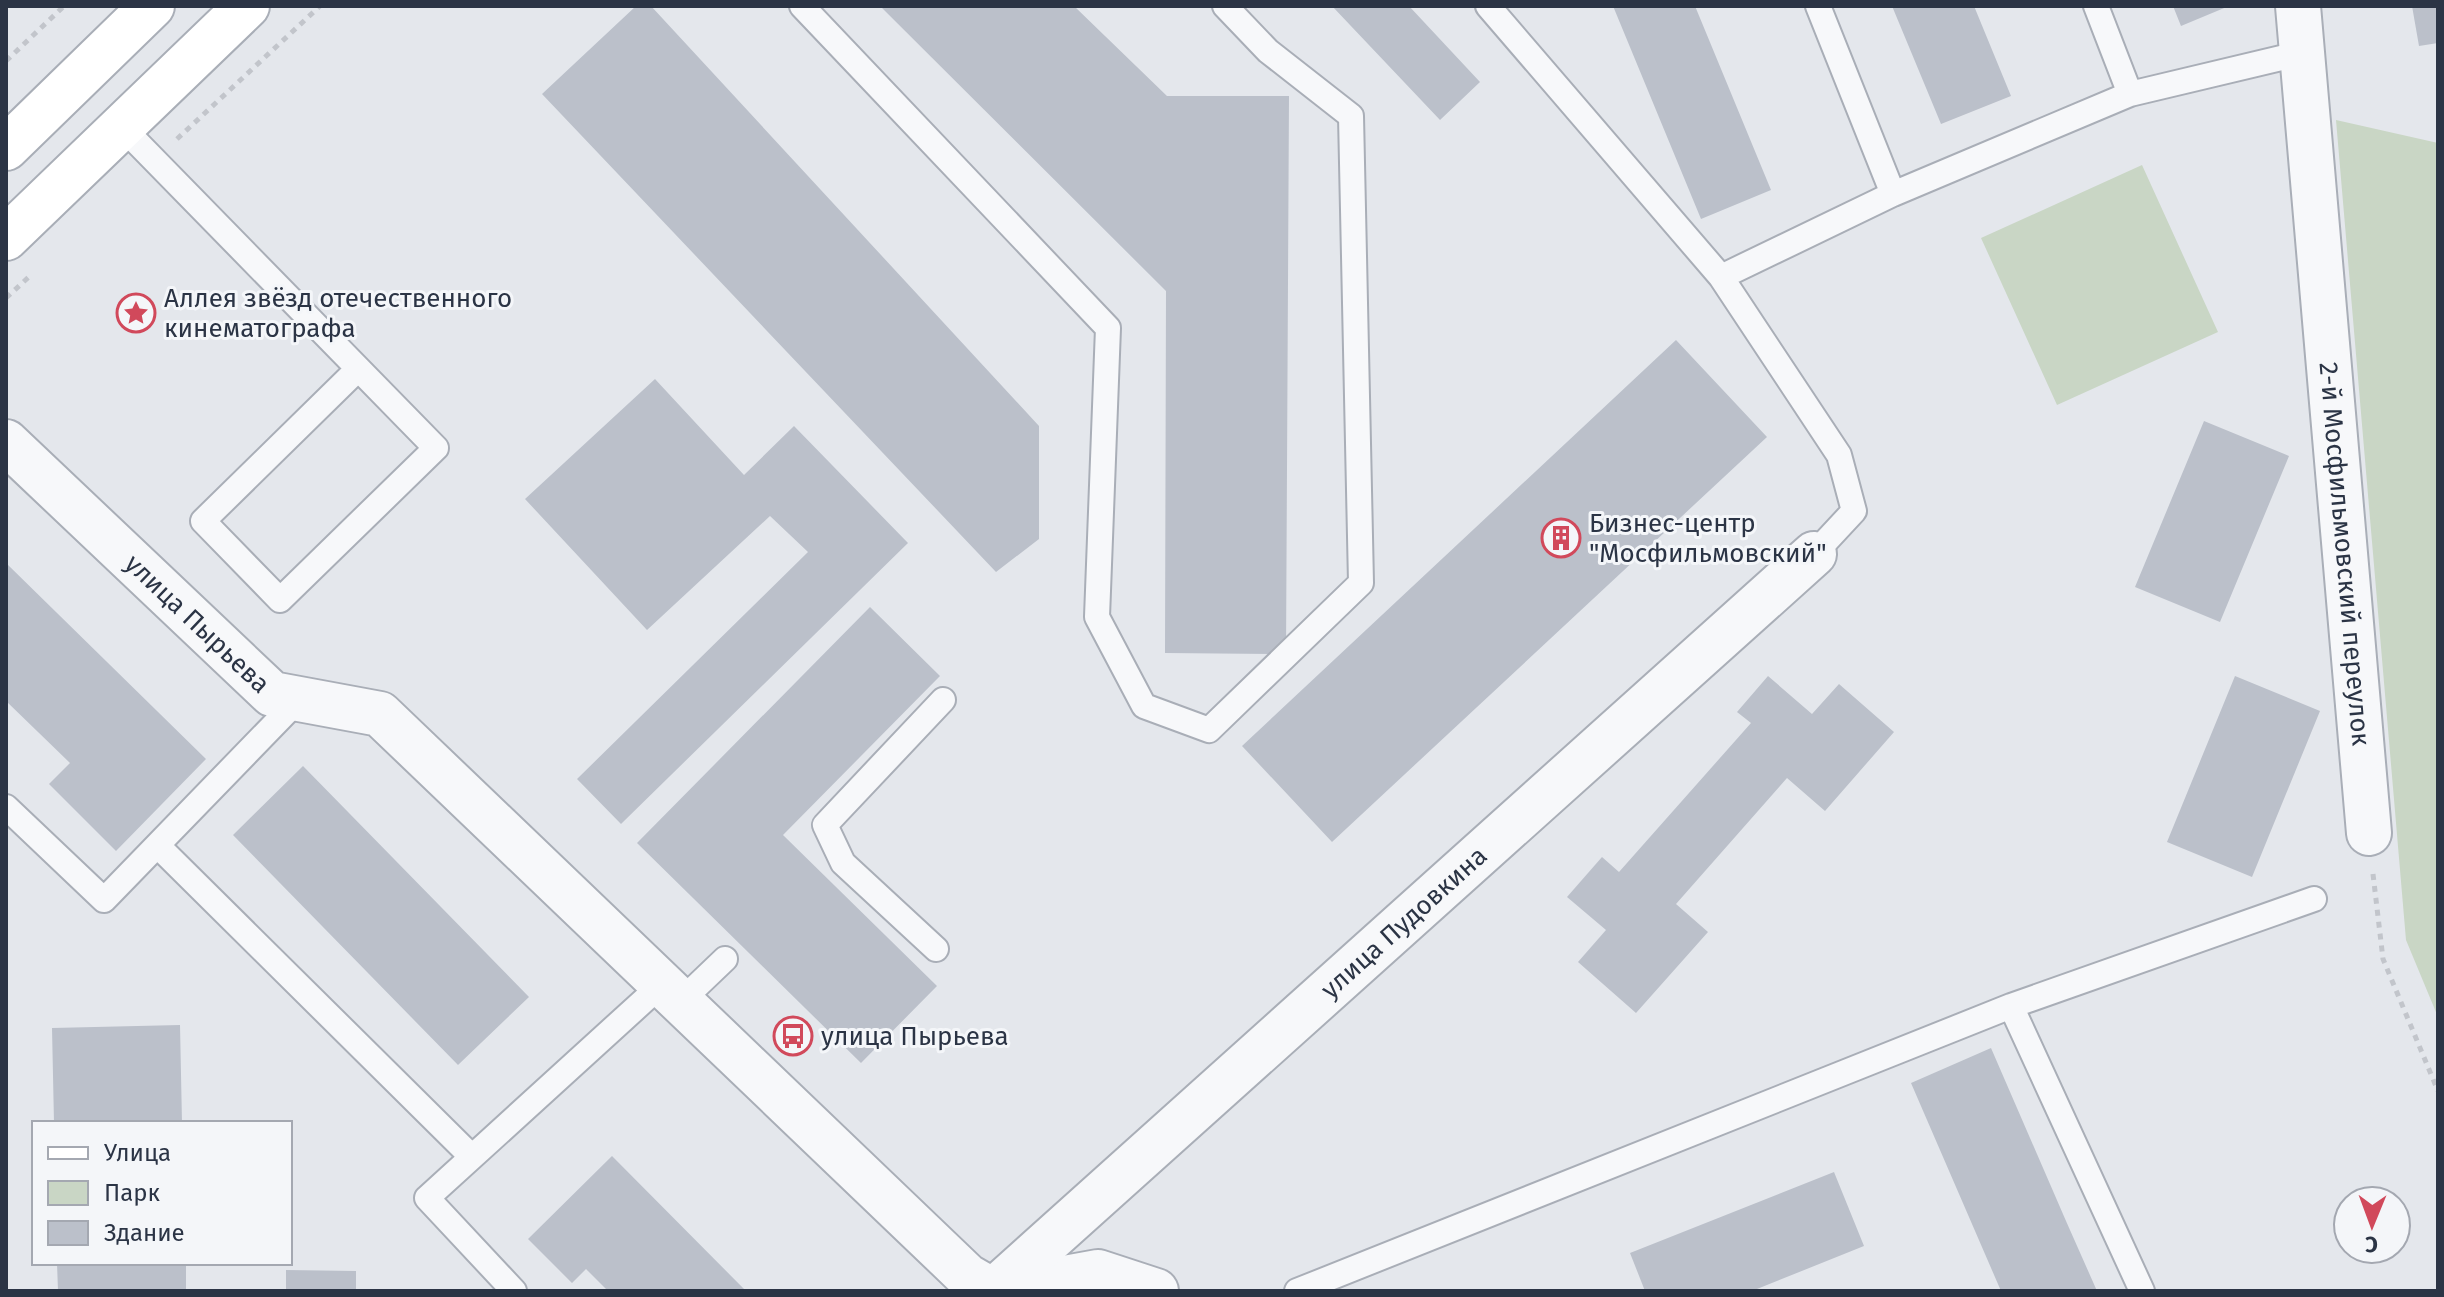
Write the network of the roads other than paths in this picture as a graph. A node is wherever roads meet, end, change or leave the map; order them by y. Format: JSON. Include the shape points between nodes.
{"nodes":[{"id":1,"x":152,"y":6,"type":"edge"},
{"id":2,"x":247,"y":6,"type":"edge"},
{"id":3,"x":802,"y":6,"type":"edge"},
{"id":4,"x":1225,"y":6,"type":"edge"},
{"id":5,"x":1488,"y":6,"type":"edge"},
{"id":6,"x":1818,"y":6,"type":"edge"},
{"id":7,"x":2096,"y":6,"type":"edge"},
{"id":8,"x":2298,"y":6,"type":"edge"},
{"id":9,"x":2302,"y":53,"type":"junction"},
{"id":10,"x":2130,"y":94,"type":"junction"},
{"id":11,"x":122,"y":127,"type":"junction"},
{"id":12,"x":6,"y":148,"type":"edge"},
{"id":13,"x":1893,"y":194,"type":"junction"},
{"id":14,"x":6,"y":238,"type":"edge"},
{"id":15,"x":1721,"y":277,"type":"junction"},
{"id":16,"x":358,"y":369,"type":"junction"},
{"id":17,"x":6,"y":442,"type":"edge"},
{"id":18,"x":1814,"y":554,"type":"joint"},
{"id":19,"x":299,"y":699,"type":"junction"},
{"id":20,"x":943,"y":700,"type":"dead end"},
{"id":21,"x":6,"y":807,"type":"edge"},
{"id":22,"x":2369,"y":833,"type":"road end"},
{"id":23,"x":158,"y":846,"type":"junction"},
{"id":24,"x":2314,"y":899,"type":"dead end"},
{"id":25,"x":936,"y":949,"type":"dead end"},
{"id":26,"x":725,"y":959,"type":"dead end"},
{"id":27,"x":671,"y":993,"type":"junction"},
{"id":28,"x":2011,"y":1006,"type":"junction"},
{"id":29,"x":472,"y":1157,"type":"junction"},
{"id":30,"x":514,"y":1291,"type":"edge"},
{"id":31,"x":993,"y":1291,"type":"edge"},
{"id":32,"x":1156,"y":1291,"type":"edge"},
{"id":33,"x":1297,"y":1291,"type":"edge"},
{"id":34,"x":2142,"y":1291,"type":"edge"}],
"edges":[{"from":1,"to":12,"type":"main road"},
{"from":2,"to":11,"type":"main road"},
{"from":3,"to":4,"type":"lane","via":[[1108,328],[1097,617],[1144,706],[1209,730],[1361,583],[1351,116],[1268,51]]},
{"from":5,"to":15,"type":"lane"},
{"from":6,"to":13,"type":"lane"},
{"from":7,"to":10,"type":"lane"},
{"from":8,"to":9,"type":"street","name":"2-й Мосфильмовский переулок"},
{"from":9,"to":10,"type":"lane"},
{"from":9,"to":22,"type":"street","name":"2-й Мосфильмовский переулок"},
{"from":10,"to":13,"type":"lane"},
{"from":11,"to":14,"type":"main road"},
{"from":11,"to":16,"type":"lane"},
{"from":13,"to":15,"type":"lane"},
{"from":15,"to":18,"type":"lane","via":[[1839,455],[1854,511]]},
{"from":16,"to":16,"type":"lane","via":[[203,521],[280,600],[436,448]]},
{"from":17,"to":19,"type":"street","name":"улица Пырьева","via":[[272,694]]},
{"from":18,"to":31,"type":"street","name":"улица Пудовкина"},
{"from":19,"to":23,"type":"lane"},
{"from":19,"to":27,"type":"street","name":"улица Пырьева","via":[[380,714]]},
{"from":20,"to":25,"type":"lane","via":[[825,825],[843,863]]},
{"from":21,"to":23,"type":"lane","via":[[104,900]]},
{"from":23,"to":29,"type":"lane"},
{"from":24,"to":28,"type":"lane"},
{"from":26,"to":27,"type":"lane"},
{"from":27,"to":29,"type":"lane"},
{"from":27,"to":31,"type":"street","name":"улица Пырьева","via":[[967,1276]]},
{"from":28,"to":33,"type":"lane"},
{"from":28,"to":34,"type":"lane"},
{"from":29,"to":30,"type":"lane","via":[[427,1198]]},
{"from":31,"to":32,"type":"street","via":[[1098,1272]]}]}
